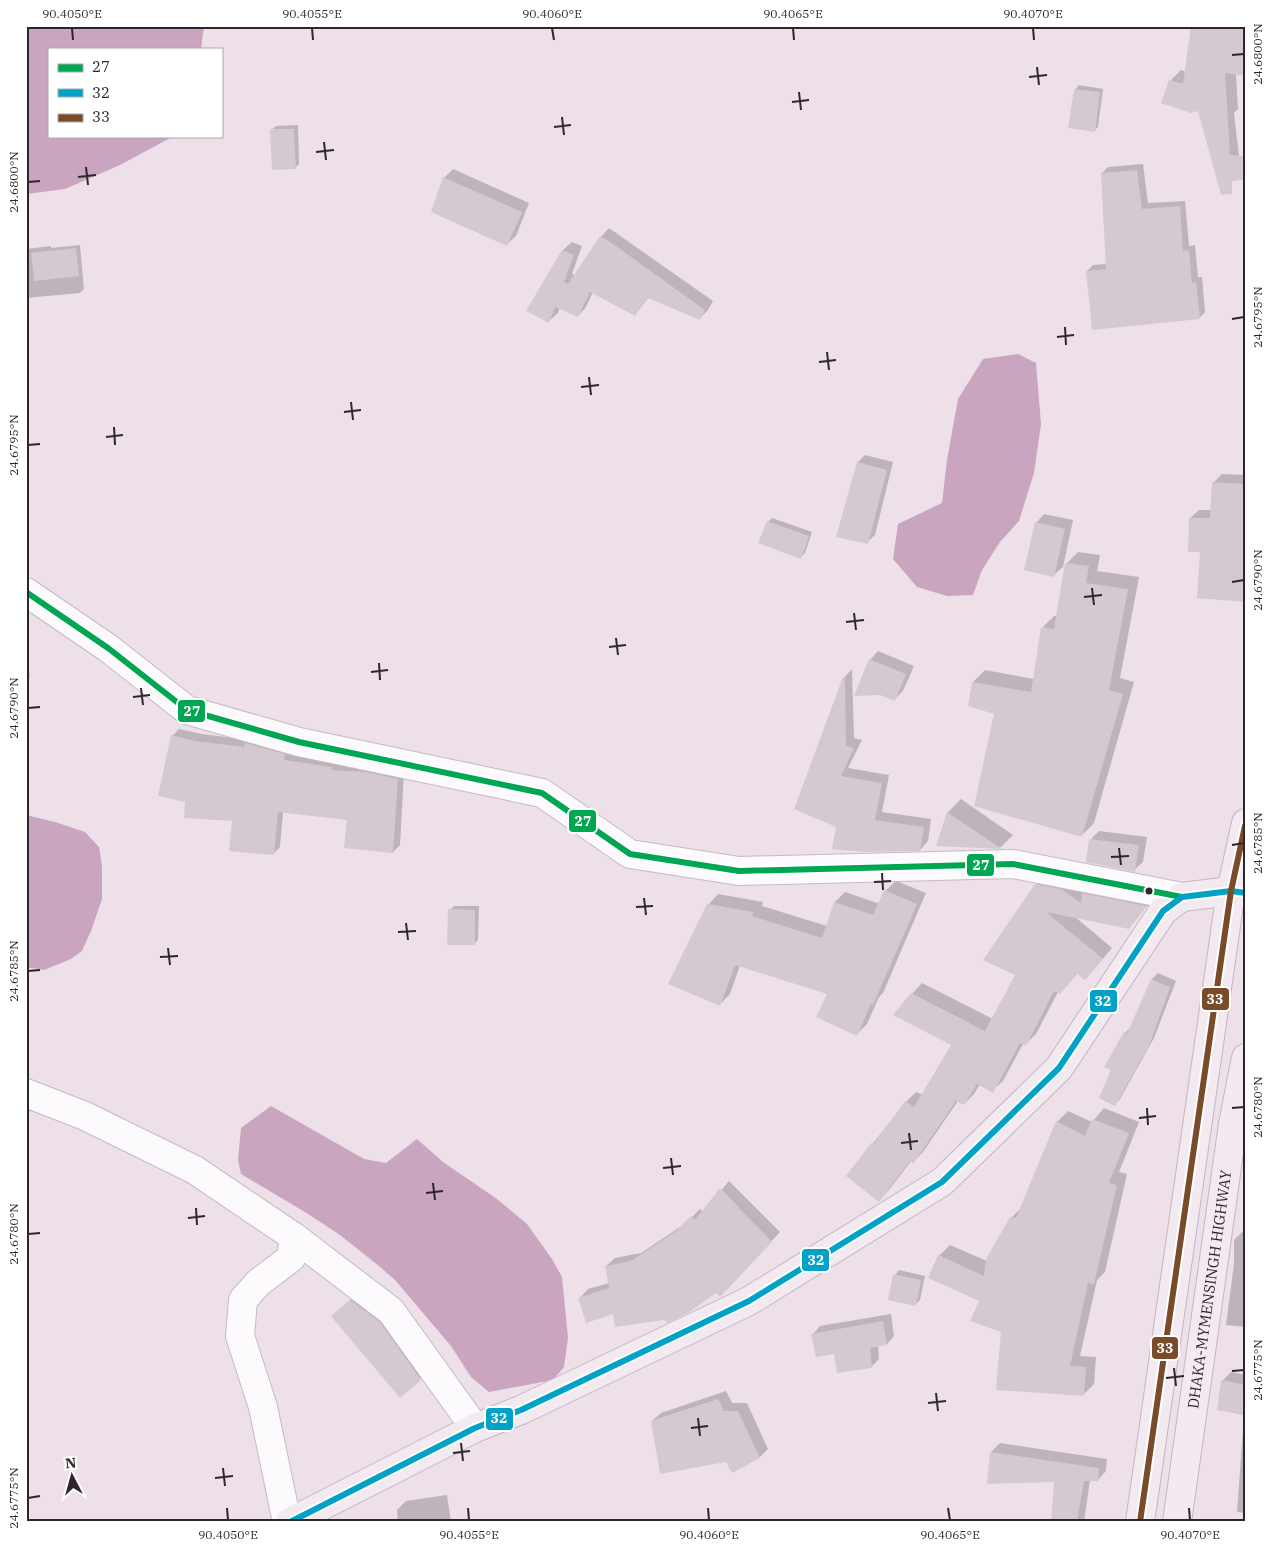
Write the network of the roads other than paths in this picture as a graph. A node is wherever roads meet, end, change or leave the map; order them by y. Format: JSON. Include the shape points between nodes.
{"nodes":[{"id":1,"x":26,"y":592,"type":"edge"},
{"id":2,"x":1246,"y":823,"type":"edge"},
{"id":3,"x":1238,"y":892,"type":"edge"},
{"id":4,"x":1182,"y":897,"type":"junction"},
{"id":5,"x":1246,"y":1058,"type":"edge"},
{"id":6,"x":26,"y":1093,"type":"edge"},
{"id":7,"x":294,"y":1237,"type":"junction"},
{"id":8,"x":474,"y":1428,"type":"junction"},
{"id":9,"x":288,"y":1522,"type":"edge"},
{"id":10,"x":1140,"y":1522,"type":"edge"},
{"id":11,"x":1177,"y":1522,"type":"edge"}],
"edges":[{"from":1,"to":4,"type":"street","via":[[108,648],[186,710],[298,742],[542,793],[630,854],[740,871],[1013,864]]},
{"from":2,"to":3,"type":"highway"},
{"from":3,"to":4,"type":"highway"},
{"from":3,"to":10,"type":"highway"},
{"from":4,"to":8,"type":"highway","via":[[1164,911],[1153,926],[1059,1068],[942,1182],[749,1301],[521,1410]]},
{"from":5,"to":11,"type":"highway","name":"DHAKA-MYMENSINGH HIGHWAY","via":[[1233,1124]]},
{"from":6,"to":7,"type":"street","via":[[85,1116],[196,1170]]},
{"from":7,"to":8,"type":"street","via":[[391,1311]]},
{"from":7,"to":9,"type":"street","via":[[291,1258],[258,1283],[243,1300],[240,1336],[263,1407]]},
{"from":8,"to":9,"type":"highway"}]}
